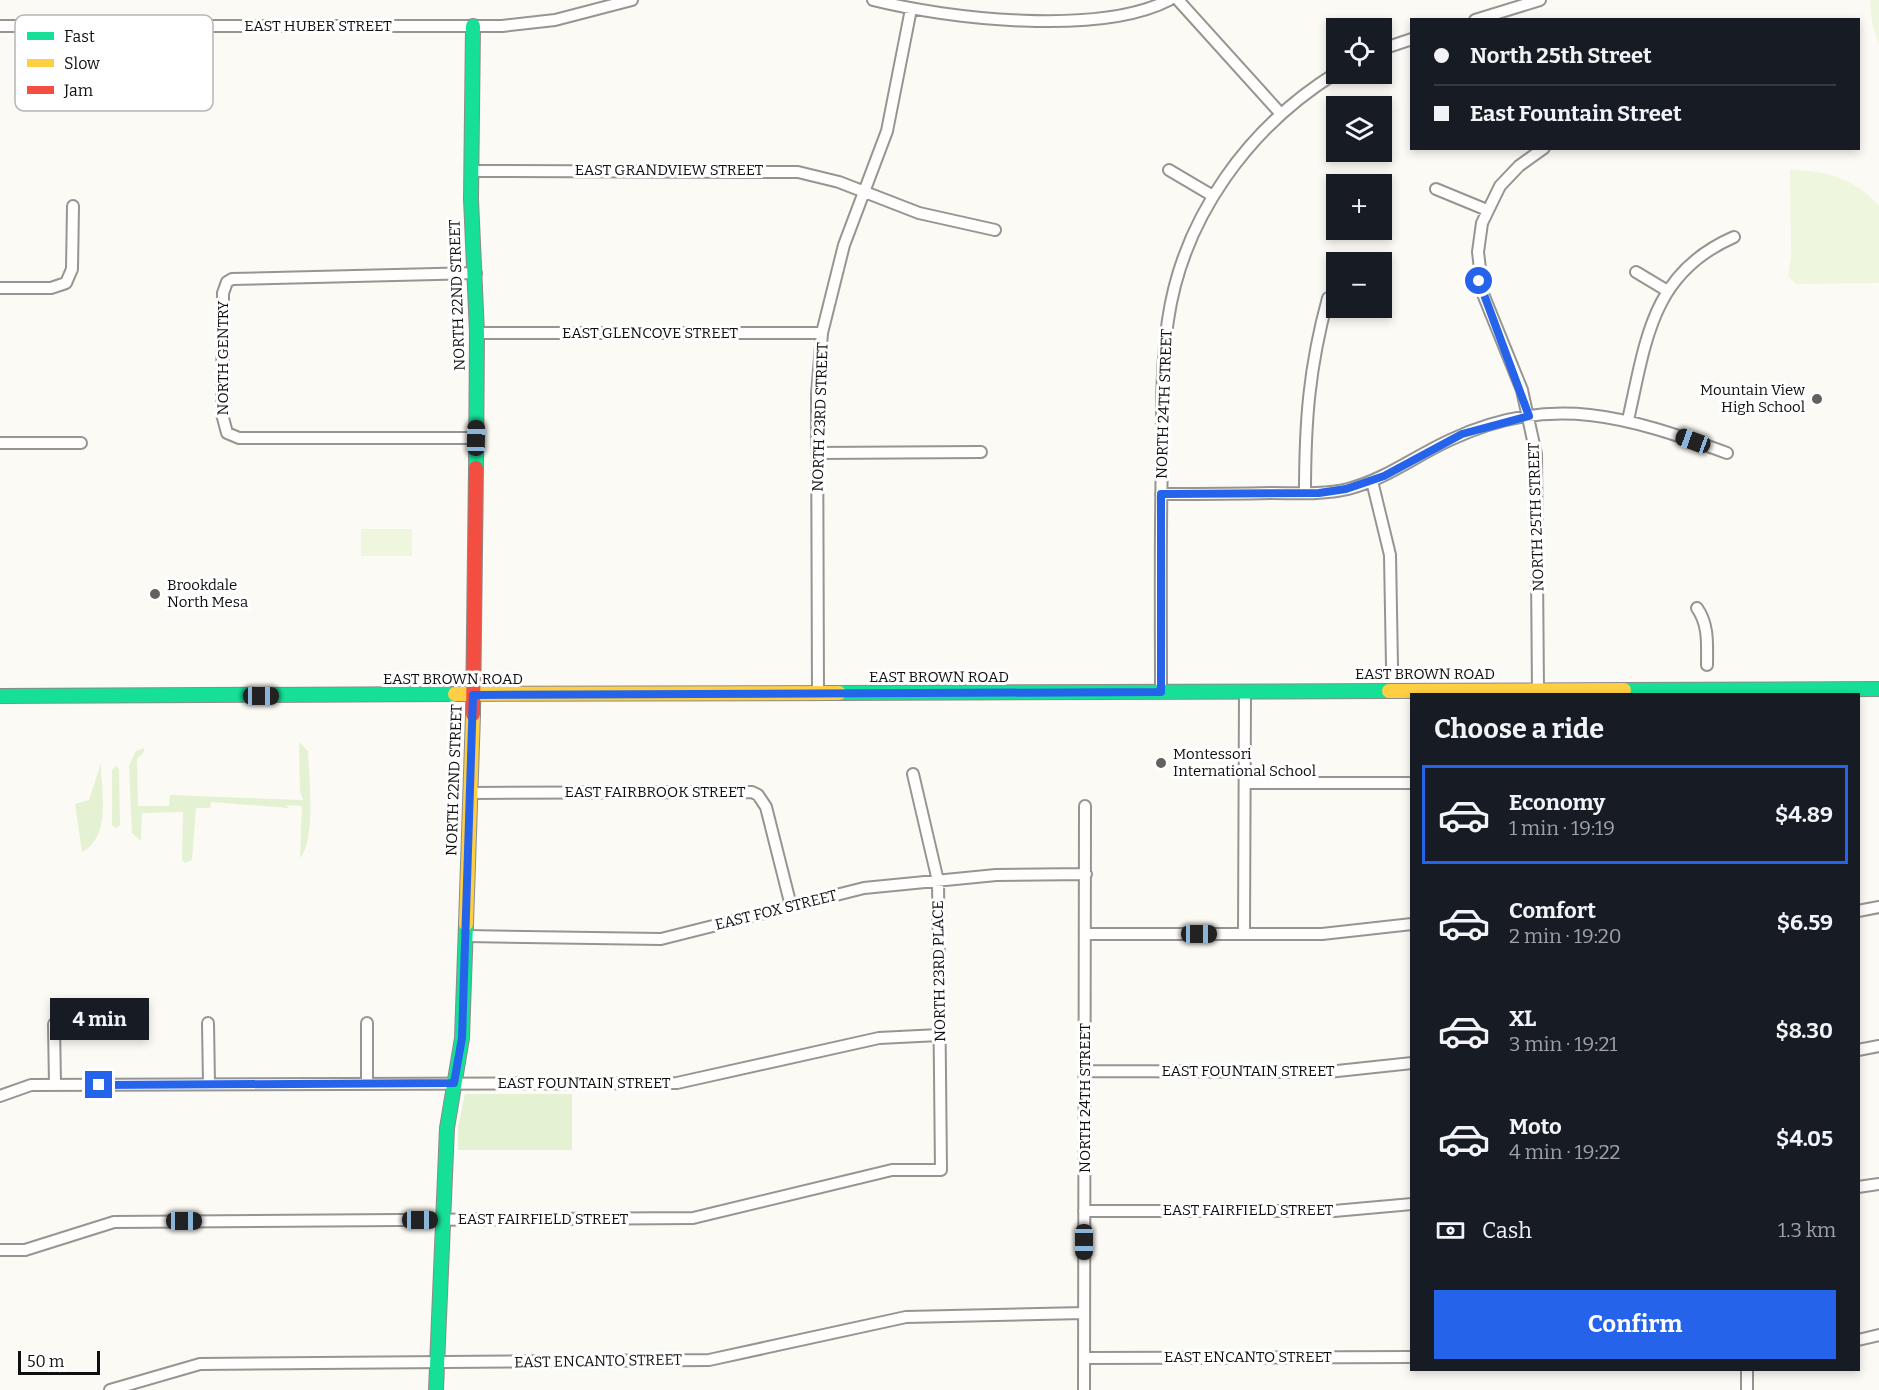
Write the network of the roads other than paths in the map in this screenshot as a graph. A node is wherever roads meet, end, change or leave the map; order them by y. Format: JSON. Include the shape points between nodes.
{"nodes":[{"id":1,"x":633,"y":0,"type":"edge"},
{"id":2,"x":873,"y":0,"type":"edge"},
{"id":3,"x":1169,"y":0,"type":"edge"},
{"id":4,"x":1178,"y":0,"type":"edge"},
{"id":5,"x":1540,"y":0,"type":"edge"},
{"id":6,"x":911,"y":9,"type":"junction"},
{"id":7,"x":1482,"y":18,"type":"edge"},
{"id":8,"x":213,"y":26,"type":"edge"},
{"id":9,"x":473,"y":26,"type":"junction"},
{"id":10,"x":1410,"y":40,"type":"edge"},
{"id":11,"x":1392,"y":46,"type":"edge"},
{"id":12,"x":1326,"y":80,"type":"edge"},
{"id":13,"x":1281,"y":114,"type":"junction"},
{"id":14,"x":1541,"y":150,"type":"edge"},
{"id":15,"x":1169,"y":170,"type":"dead end"},
{"id":16,"x":471,"y":171,"type":"junction"},
{"id":17,"x":1436,"y":189,"type":"dead end"},
{"id":18,"x":864,"y":192,"type":"junction"},
{"id":19,"x":1213,"y":196,"type":"junction"},
{"id":20,"x":73,"y":206,"type":"dead end"},
{"id":21,"x":1487,"y":210,"type":"junction"},
{"id":22,"x":995,"y":230,"type":"dead end"},
{"id":23,"x":1734,"y":237,"type":"dead end"},
{"id":24,"x":1636,"y":272,"type":"dead end"},
{"id":25,"x":476,"y":273,"type":"junction"},
{"id":26,"x":0,"y":288,"type":"edge"},
{"id":27,"x":1666,"y":291,"type":"junction"},
{"id":28,"x":1326,"y":306,"type":"edge"},
{"id":29,"x":477,"y":333,"type":"junction"},
{"id":30,"x":822,"y":333,"type":"junction"},
{"id":31,"x":1529,"y":416,"type":"junction"},
{"id":32,"x":1628,"y":420,"type":"junction"},
{"id":33,"x":476,"y":438,"type":"junction"},
{"id":34,"x":0,"y":443,"type":"edge"},
{"id":35,"x":81,"y":443,"type":"dead end"},
{"id":36,"x":981,"y":452,"type":"dead end"},
{"id":37,"x":817,"y":453,"type":"junction"},
{"id":38,"x":1727,"y":453,"type":"dead end"},
{"id":39,"x":1372,"y":481,"type":"junction"},
{"id":40,"x":1305,"y":493,"type":"junction"},
{"id":41,"x":1161,"y":494,"type":"junction"},
{"id":42,"x":1697,"y":608,"type":"dead end"},
{"id":43,"x":1707,"y":664,"type":"dead end"},
{"id":44,"x":1392,"y":666,"type":"dead end"},
{"id":45,"x":1879,"y":689,"type":"edge"},
{"id":46,"x":1538,"y":690,"type":"junction"},
{"id":47,"x":1245,"y":691,"type":"junction"},
{"id":48,"x":1161,"y":692,"type":"junction"},
{"id":49,"x":818,"y":694,"type":"junction"},
{"id":50,"x":473,"y":695,"type":"junction"},
{"id":51,"x":0,"y":696,"type":"edge"},
{"id":52,"x":913,"y":774,"type":"dead end"},
{"id":53,"x":1245,"y":783,"type":"junction"},
{"id":54,"x":1410,"y":783,"type":"edge"},
{"id":55,"x":471,"y":793,"type":"junction"},
{"id":56,"x":1085,"y":806,"type":"dead end"},
{"id":57,"x":1086,"y":874,"type":"junction"},
{"id":58,"x":938,"y":881,"type":"junction"},
{"id":59,"x":791,"y":906,"type":"junction"},
{"id":60,"x":1879,"y":907,"type":"edge"},
{"id":61,"x":1860,"y":910,"type":"edge"},
{"id":62,"x":1410,"y":924,"type":"edge"},
{"id":63,"x":1085,"y":934,"type":"junction"},
{"id":64,"x":1245,"y":934,"type":"junction"},
{"id":65,"x":466,"y":936,"type":"junction"},
{"id":66,"x":208,"y":1023,"type":"dead end"},
{"id":67,"x":367,"y":1023,"type":"dead end"},
{"id":68,"x":54,"y":1024,"type":"dead end"},
{"id":69,"x":939,"y":1035,"type":"junction"},
{"id":70,"x":1879,"y":1046,"type":"edge"},
{"id":71,"x":1860,"y":1050,"type":"edge"},
{"id":72,"x":1410,"y":1063,"type":"edge"},
{"id":73,"x":1085,"y":1071,"type":"junction"},
{"id":74,"x":454,"y":1083,"type":"junction"},
{"id":75,"x":209,"y":1084,"type":"junction"},
{"id":76,"x":367,"y":1084,"type":"junction"},
{"id":77,"x":54,"y":1085,"type":"junction"},
{"id":78,"x":0,"y":1096,"type":"edge"},
{"id":79,"x":941,"y":1170,"type":"joint"},
{"id":80,"x":1879,"y":1184,"type":"edge"},
{"id":81,"x":1860,"y":1187,"type":"edge"},
{"id":82,"x":1410,"y":1204,"type":"edge"},
{"id":83,"x":1084,"y":1210,"type":"junction"},
{"id":84,"x":443,"y":1220,"type":"junction"},
{"id":85,"x":0,"y":1250,"type":"edge"},
{"id":86,"x":1084,"y":1313,"type":"junction"},
{"id":87,"x":1879,"y":1335,"type":"edge"},
{"id":88,"x":1860,"y":1340,"type":"edge"},
{"id":89,"x":1410,"y":1357,"type":"edge"},
{"id":90,"x":1084,"y":1358,"type":"junction"},
{"id":91,"x":437,"y":1362,"type":"junction"},
{"id":92,"x":1747,"y":1371,"type":"edge"},
{"id":93,"x":110,"y":1390,"type":"edge"},
{"id":94,"x":436,"y":1390,"type":"edge"},
{"id":95,"x":1084,"y":1390,"type":"edge"},
{"id":96,"x":1747,"y":1390,"type":"edge"}],
"edges":[{"from":1,"to":9,"type":"street","name":"EAST HUBER STREET","via":[[537,23]]},
{"from":2,"to":6,"type":"street"},
{"from":3,"to":6,"type":"street","via":[[1134,14],[1101,18],[992,19]]},
{"from":4,"to":13,"type":"street"},
{"from":5,"to":7,"type":"street"},
{"from":6,"to":18,"type":"street","name":"NORTH 23RD STREET","via":[[887,131]]},
{"from":8,"to":9,"type":"street","name":"EAST HUBER STREET"},
{"from":9,"to":16,"type":"main road","name":"NORTH 22ND STREET"},
{"from":10,"to":11,"type":"street"},
{"from":12,"to":13,"type":"street","name":"NORTH 24TH STREET"},
{"from":13,"to":19,"type":"street","name":"NORTH 24TH STREET","via":[[1242,155]]},
{"from":14,"to":21,"type":"street","name":"NORTH 25TH STREET","via":[[1509,175]]},
{"from":15,"to":19,"type":"street"},
{"from":16,"to":18,"type":"street","name":"EAST GRANDVIEW STREET","via":[[777,171],[825,178]]},
{"from":16,"to":25,"type":"main road","name":"NORTH 22ND STREET"},
{"from":17,"to":21,"type":"street"},
{"from":18,"to":22,"type":"street","name":"EAST GRANDVIEW STREET","via":[[919,213]]},
{"from":18,"to":30,"type":"street","name":"NORTH 23RD STREET","via":[[838,263]]},
{"from":19,"to":41,"type":"street","name":"NORTH 24TH STREET","via":[[1186,255],[1168,318]]},
{"from":20,"to":26,"type":"street","via":[[72,268],[66,283],[51,288]]},
{"from":21,"to":31,"type":"street","name":"NORTH 25TH STREET","via":[[1479,237],[1479,281]]},
{"from":23,"to":27,"type":"street","via":[[1701,254]]},
{"from":24,"to":27,"type":"street"},
{"from":25,"to":29,"type":"main road","name":"NORTH 22ND STREET"},
{"from":25,"to":33,"type":"street","name":"NORTH GENTRY","via":[[245,276],[227,282],[222,300],[222,414],[227,434],[232,437]]},
{"from":27,"to":32,"type":"street","via":[[1649,329]]},
{"from":28,"to":40,"type":"street","via":[[1308,396]]},
{"from":29,"to":30,"type":"street","name":"EAST GLENCOVE STREET"},
{"from":29,"to":33,"type":"main road","name":"NORTH 22ND STREET"},
{"from":30,"to":37,"type":"street","name":"NORTH 23RD STREET"},
{"from":31,"to":32,"type":"street","via":[[1580,414]]},
{"from":31,"to":39,"type":"street","via":[[1462,434]]},
{"from":31,"to":46,"type":"street","name":"NORTH 25TH STREET","via":[[1538,477]]},
{"from":32,"to":38,"type":"street"},
{"from":33,"to":50,"type":"main road","name":"NORTH 22ND STREET"},
{"from":34,"to":35,"type":"street"},
{"from":36,"to":37,"type":"street"},
{"from":37,"to":49,"type":"street","name":"NORTH 23RD STREET"},
{"from":39,"to":40,"type":"street","via":[[1332,492]]},
{"from":39,"to":44,"type":"street","via":[[1390,555]]},
{"from":40,"to":41,"type":"street"},
{"from":41,"to":48,"type":"street","name":"NORTH 24TH STREET"},
{"from":42,"to":43,"type":"street","via":[[1707,633]]},
{"from":45,"to":46,"type":"main road","name":"EAST BROWN ROAD"},
{"from":46,"to":47,"type":"main road","name":"EAST BROWN ROAD"},
{"from":47,"to":48,"type":"main road","name":"EAST BROWN ROAD"},
{"from":47,"to":53,"type":"street"},
{"from":48,"to":49,"type":"main road","name":"EAST BROWN ROAD"},
{"from":49,"to":50,"type":"main road","name":"EAST BROWN ROAD"},
{"from":50,"to":51,"type":"main road","name":"EAST BROWN ROAD"},
{"from":50,"to":55,"type":"main road","name":"NORTH 22ND STREET"},
{"from":52,"to":58,"type":"street","name":"NORTH 23RD PLACE"},
{"from":53,"to":54,"type":"street"},
{"from":53,"to":64,"type":"street"},
{"from":55,"to":59,"type":"street","name":"EAST FAIRBROOK STREET","via":[[752,792],[766,807]]},
{"from":55,"to":65,"type":"main road","name":"NORTH 22ND STREET"},
{"from":56,"to":57,"type":"street","name":"NORTH 24TH STREET"},
{"from":57,"to":58,"type":"street","name":"EAST FOX STREET","via":[[996,875]]},
{"from":57,"to":63,"type":"street","name":"NORTH 24TH STREET"},
{"from":58,"to":59,"type":"street","name":"EAST FOX STREET","via":[[864,888]]},
{"from":58,"to":69,"type":"street","name":"NORTH 23RD PLACE"},
{"from":59,"to":65,"type":"street","name":"EAST FOX STREET","via":[[661,939]]},
{"from":60,"to":61,"type":"street"},
{"from":62,"to":64,"type":"street","via":[[1322,934]]},
{"from":63,"to":64,"type":"street"},
{"from":63,"to":73,"type":"street","name":"NORTH 24TH STREET"},
{"from":65,"to":74,"type":"main road","name":"NORTH 22ND STREET","via":[[462,1038]]},
{"from":66,"to":75,"type":"street"},
{"from":67,"to":76,"type":"street"},
{"from":68,"to":77,"type":"street"},
{"from":69,"to":74,"type":"street","name":"EAST FOUNTAIN STREET","via":[[879,1038],[677,1083]]},
{"from":69,"to":79,"type":"street","name":"NORTH 23RD PLACE"},
{"from":70,"to":71,"type":"street"},
{"from":72,"to":73,"type":"street","name":"EAST FOUNTAIN STREET","via":[[1328,1072]]},
{"from":73,"to":83,"type":"street","name":"NORTH 24TH STREET"},
{"from":74,"to":76,"type":"street","name":"EAST FOUNTAIN STREET"},
{"from":74,"to":84,"type":"main road","name":"NORTH 22ND STREET","via":[[447,1128]]},
{"from":75,"to":76,"type":"street","name":"EAST FOUNTAIN STREET"},
{"from":75,"to":77,"type":"street","name":"EAST FOUNTAIN STREET"},
{"from":77,"to":78,"type":"street","name":"EAST FOUNTAIN STREET","via":[[31,1085]]},
{"from":79,"to":84,"type":"street","name":"EAST FAIRFIELD STREET","via":[[892,1170],[693,1218]]},
{"from":80,"to":81,"type":"street"},
{"from":82,"to":83,"type":"street","name":"EAST FAIRFIELD STREET","via":[[1334,1210]]},
{"from":83,"to":86,"type":"street","name":"NORTH 24TH STREET"},
{"from":84,"to":85,"type":"street","name":"EAST FAIRFIELD STREET","via":[[114,1221],[25,1250]]},
{"from":84,"to":91,"type":"main road","name":"NORTH 22ND STREET"},
{"from":86,"to":90,"type":"street","name":"NORTH 24TH STREET"},
{"from":86,"to":91,"type":"street","name":"EAST ENCANTO STREET","via":[[906,1317],[709,1360]]},
{"from":87,"to":88,"type":"street"},
{"from":89,"to":90,"type":"street","name":"EAST ENCANTO STREET"},
{"from":90,"to":95,"type":"street","name":"NORTH 24TH STREET"},
{"from":91,"to":93,"type":"street","name":"EAST ENCANTO STREET","via":[[200,1364]]},
{"from":91,"to":94,"type":"main road","name":"NORTH 22ND STREET"},
{"from":92,"to":96,"type":"street"}]}
